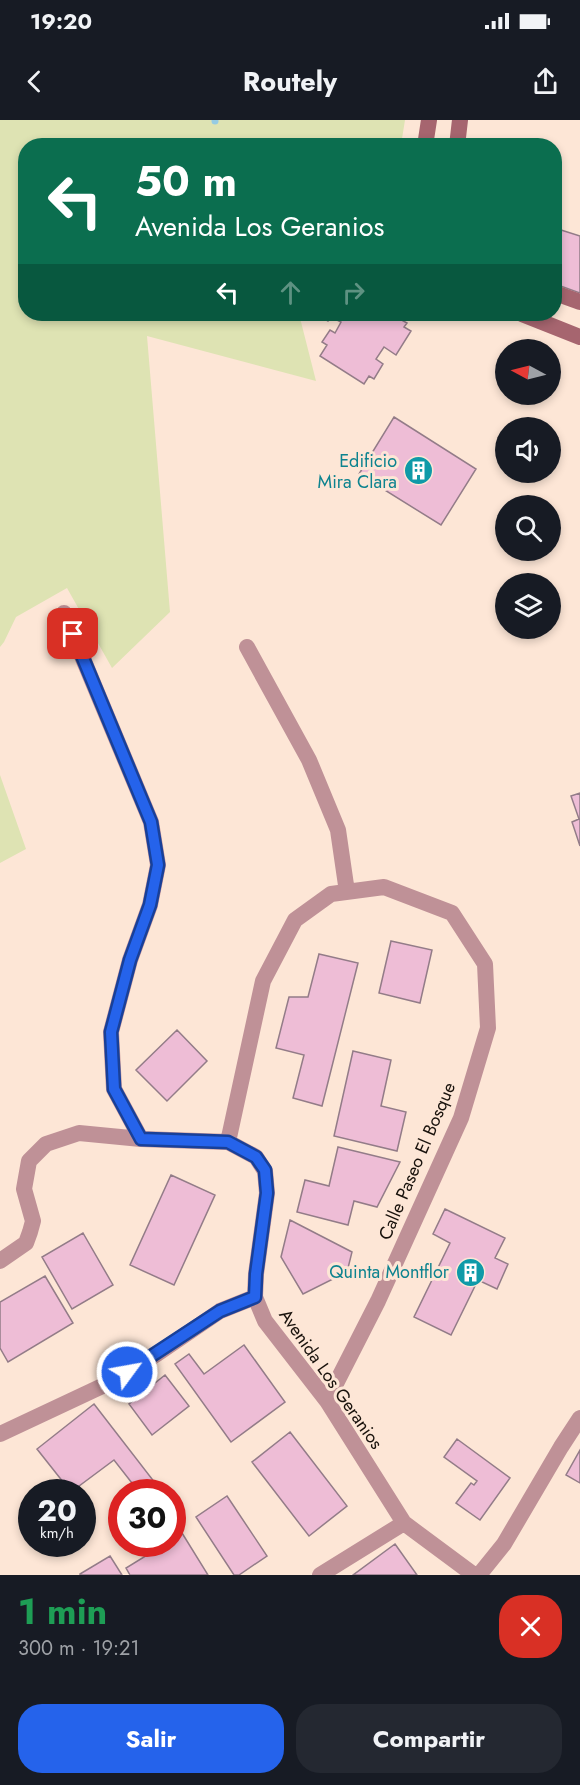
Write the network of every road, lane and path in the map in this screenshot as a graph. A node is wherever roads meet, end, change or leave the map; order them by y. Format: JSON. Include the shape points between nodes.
{"nodes":[{"id":1,"x":429,"y":120,"type":"edge"},
{"id":2,"x":460,"y":120,"type":"edge"},
{"id":3,"x":426,"y":138,"type":"edge"},
{"id":4,"x":458,"y":138,"type":"edge"},
{"id":5,"x":562,"y":295,"type":"edge"},
{"id":6,"x":580,"y":302,"type":"edge"},
{"id":7,"x":540,"y":321,"type":"edge"},
{"id":8,"x":580,"y":337,"type":"edge"},
{"id":9,"x":64,"y":613,"type":"dead end"},
{"id":10,"x":247,"y":647,"type":"dead end"},
{"id":11,"x":347,"y":892,"type":"junction"},
{"id":12,"x":141,"y":1139,"type":"junction"},
{"id":13,"x":228,"y":1142,"type":"junction"},
{"id":14,"x":0,"y":1261,"type":"edge"},
{"id":15,"x":255,"y":1297,"type":"junction"},
{"id":16,"x":327,"y":1401,"type":"junction"},
{"id":17,"x":580,"y":1418,"type":"edge"},
{"id":18,"x":0,"y":1434,"type":"edge"},
{"id":19,"x":404,"y":1523,"type":"junction"},
{"id":20,"x":320,"y":1575,"type":"edge"},
{"id":21,"x":477,"y":1575,"type":"edge"}],
"edges":[{"from":1,"to":3,"type":"main road"},
{"from":2,"to":4,"type":"main road"},
{"from":5,"to":6,"type":"main road"},
{"from":7,"to":8,"type":"main road"},
{"from":9,"to":12,"type":"street","via":[[151,822],[158,865],[150,905],[111,1032],[114,1089]]},
{"from":10,"to":11,"type":"street","via":[[309,760],[338,830]]},
{"from":11,"to":13,"type":"street","name":"Calle Paseo El Bosque","via":[[331,894],[295,920],[263,981]]},
{"from":11,"to":16,"type":"street","name":"Calle Paseo El Bosque","via":[[384,887],[452,914],[485,964],[488,1028],[461,1118],[378,1302]]},
{"from":12,"to":13,"type":"street","name":"Avenida Los Geranios"},
{"from":12,"to":14,"type":"street","name":"Avenida Los Geranios","via":[[79,1133],[46,1144],[29,1161],[24,1189],[33,1221],[26,1243]]},
{"from":13,"to":15,"type":"street","name":"Avenida Los Geranios","via":[[256,1157],[265,1170],[267,1193]]},
{"from":15,"to":16,"type":"street","name":"Avenida Los Geranios","via":[[265,1321]]},
{"from":15,"to":18,"type":"street","via":[[220,1311],[113,1381]]},
{"from":16,"to":19,"type":"street","name":"Avenida Los Geranios"},
{"from":17,"to":21,"type":"street","via":[[504,1544]]},
{"from":19,"to":20,"type":"street"},
{"from":19,"to":21,"type":"street","name":"Avenida Los Geranios"}]}
